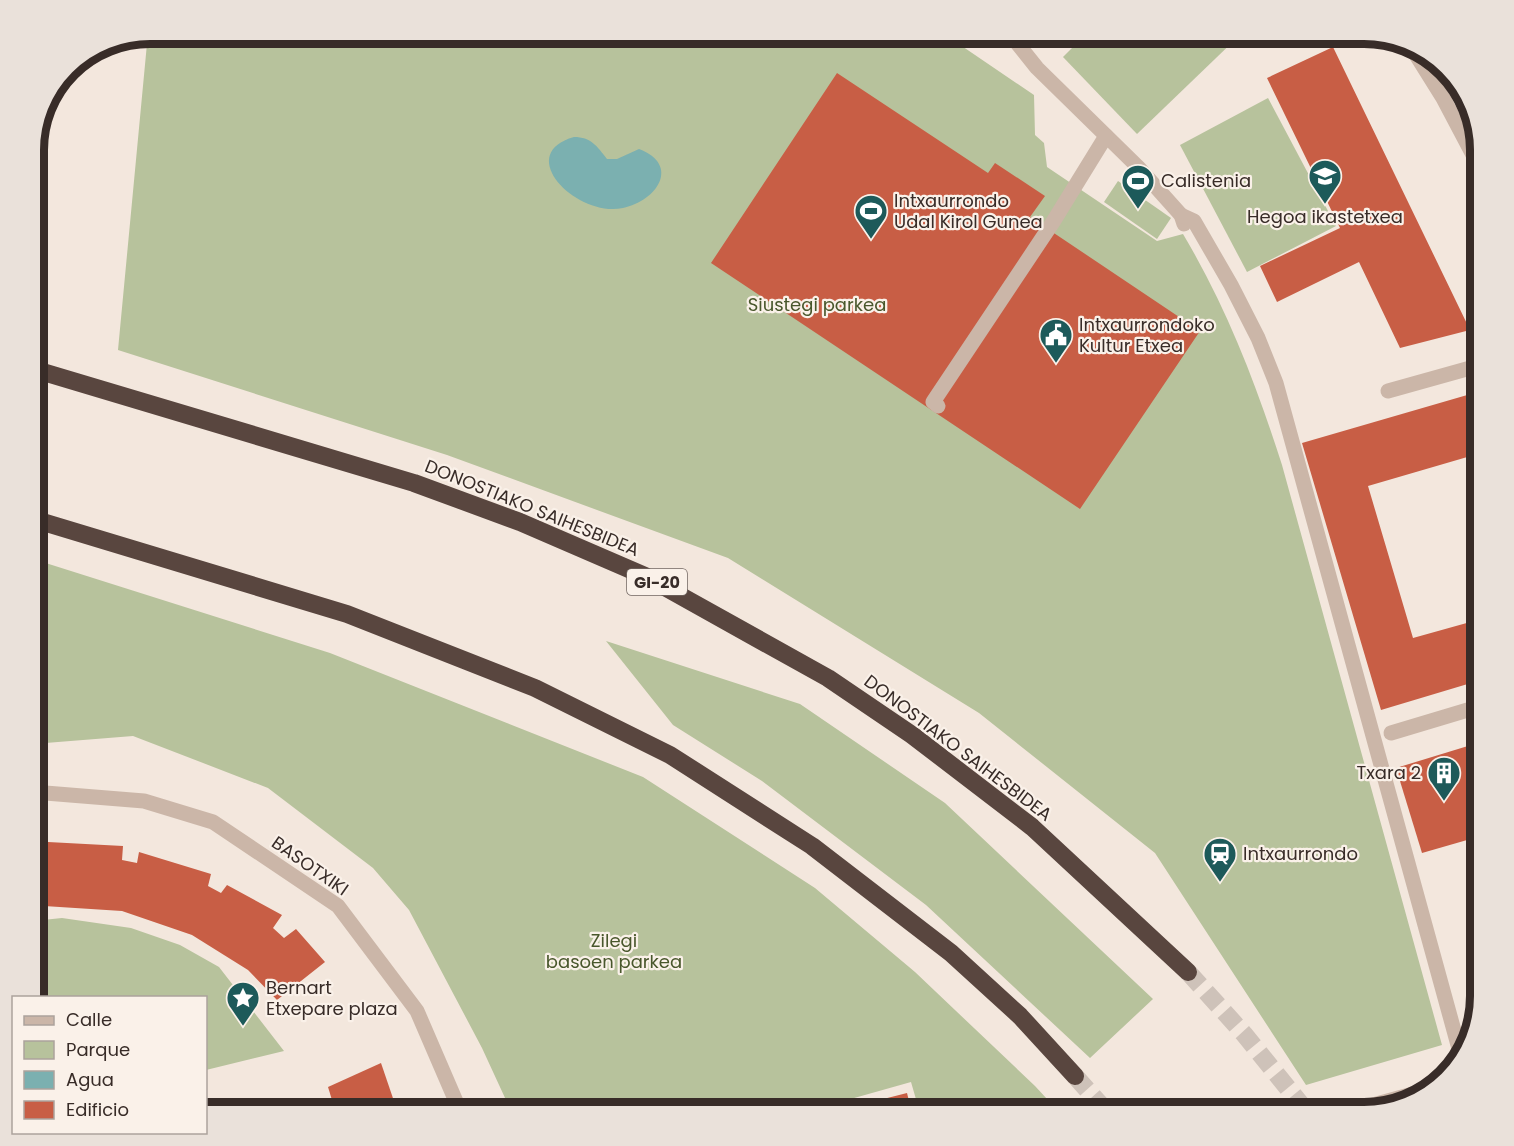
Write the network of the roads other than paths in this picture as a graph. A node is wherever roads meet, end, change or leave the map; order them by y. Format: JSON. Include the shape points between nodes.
{"nodes":[{"id":1,"x":1018,"y":44,"type":"edge"},
{"id":2,"x":1418,"y":58,"type":"edge"},
{"id":3,"x":1106,"y":136,"type":"junction"},
{"id":4,"x":1470,"y":149,"type":"edge"},
{"id":5,"x":1470,"y":368,"type":"edge"},
{"id":6,"x":44,"y":372,"type":"edge"},
{"id":7,"x":1388,"y":392,"type":"dead end"},
{"id":8,"x":938,"y":406,"type":"dead end"},
{"id":9,"x":44,"y":522,"type":"edge"},
{"id":10,"x":1470,"y":709,"type":"edge"},
{"id":11,"x":1391,"y":733,"type":"dead end"},
{"id":12,"x":44,"y":793,"type":"edge"},
{"id":13,"x":1188,"y":972,"type":"tunnel mouth"},
{"id":14,"x":1458,"y":1045,"type":"edge"},
{"id":15,"x":1075,"y":1076,"type":"tunnel mouth"},
{"id":16,"x":456,"y":1102,"type":"edge"}],
"edges":[{"from":1,"to":3,"type":"street"},
{"from":2,"to":4,"type":"street"},
{"from":3,"to":8,"type":"street","via":[[933,402]]},
{"from":3,"to":14,"type":"street","via":[[1183,221],[1194,221],[1258,338],[1276,383]]},
{"from":5,"to":7,"type":"street"},
{"from":6,"to":13,"type":"highway","name":"DONOSTIAKO SAIHESBIDEA","number":"GI-20","via":[[414,483],[520,522],[645,576],[828,678],[912,735],[1032,827]]},
{"from":9,"to":15,"type":"highway","via":[[347,614],[536,688],[670,755],[812,846],[951,953],[1020,1016]]},
{"from":10,"to":11,"type":"street"},
{"from":12,"to":16,"type":"street","name":"BASOTXIKI","via":[[144,801],[213,822],[338,906],[417,1011]]}]}
